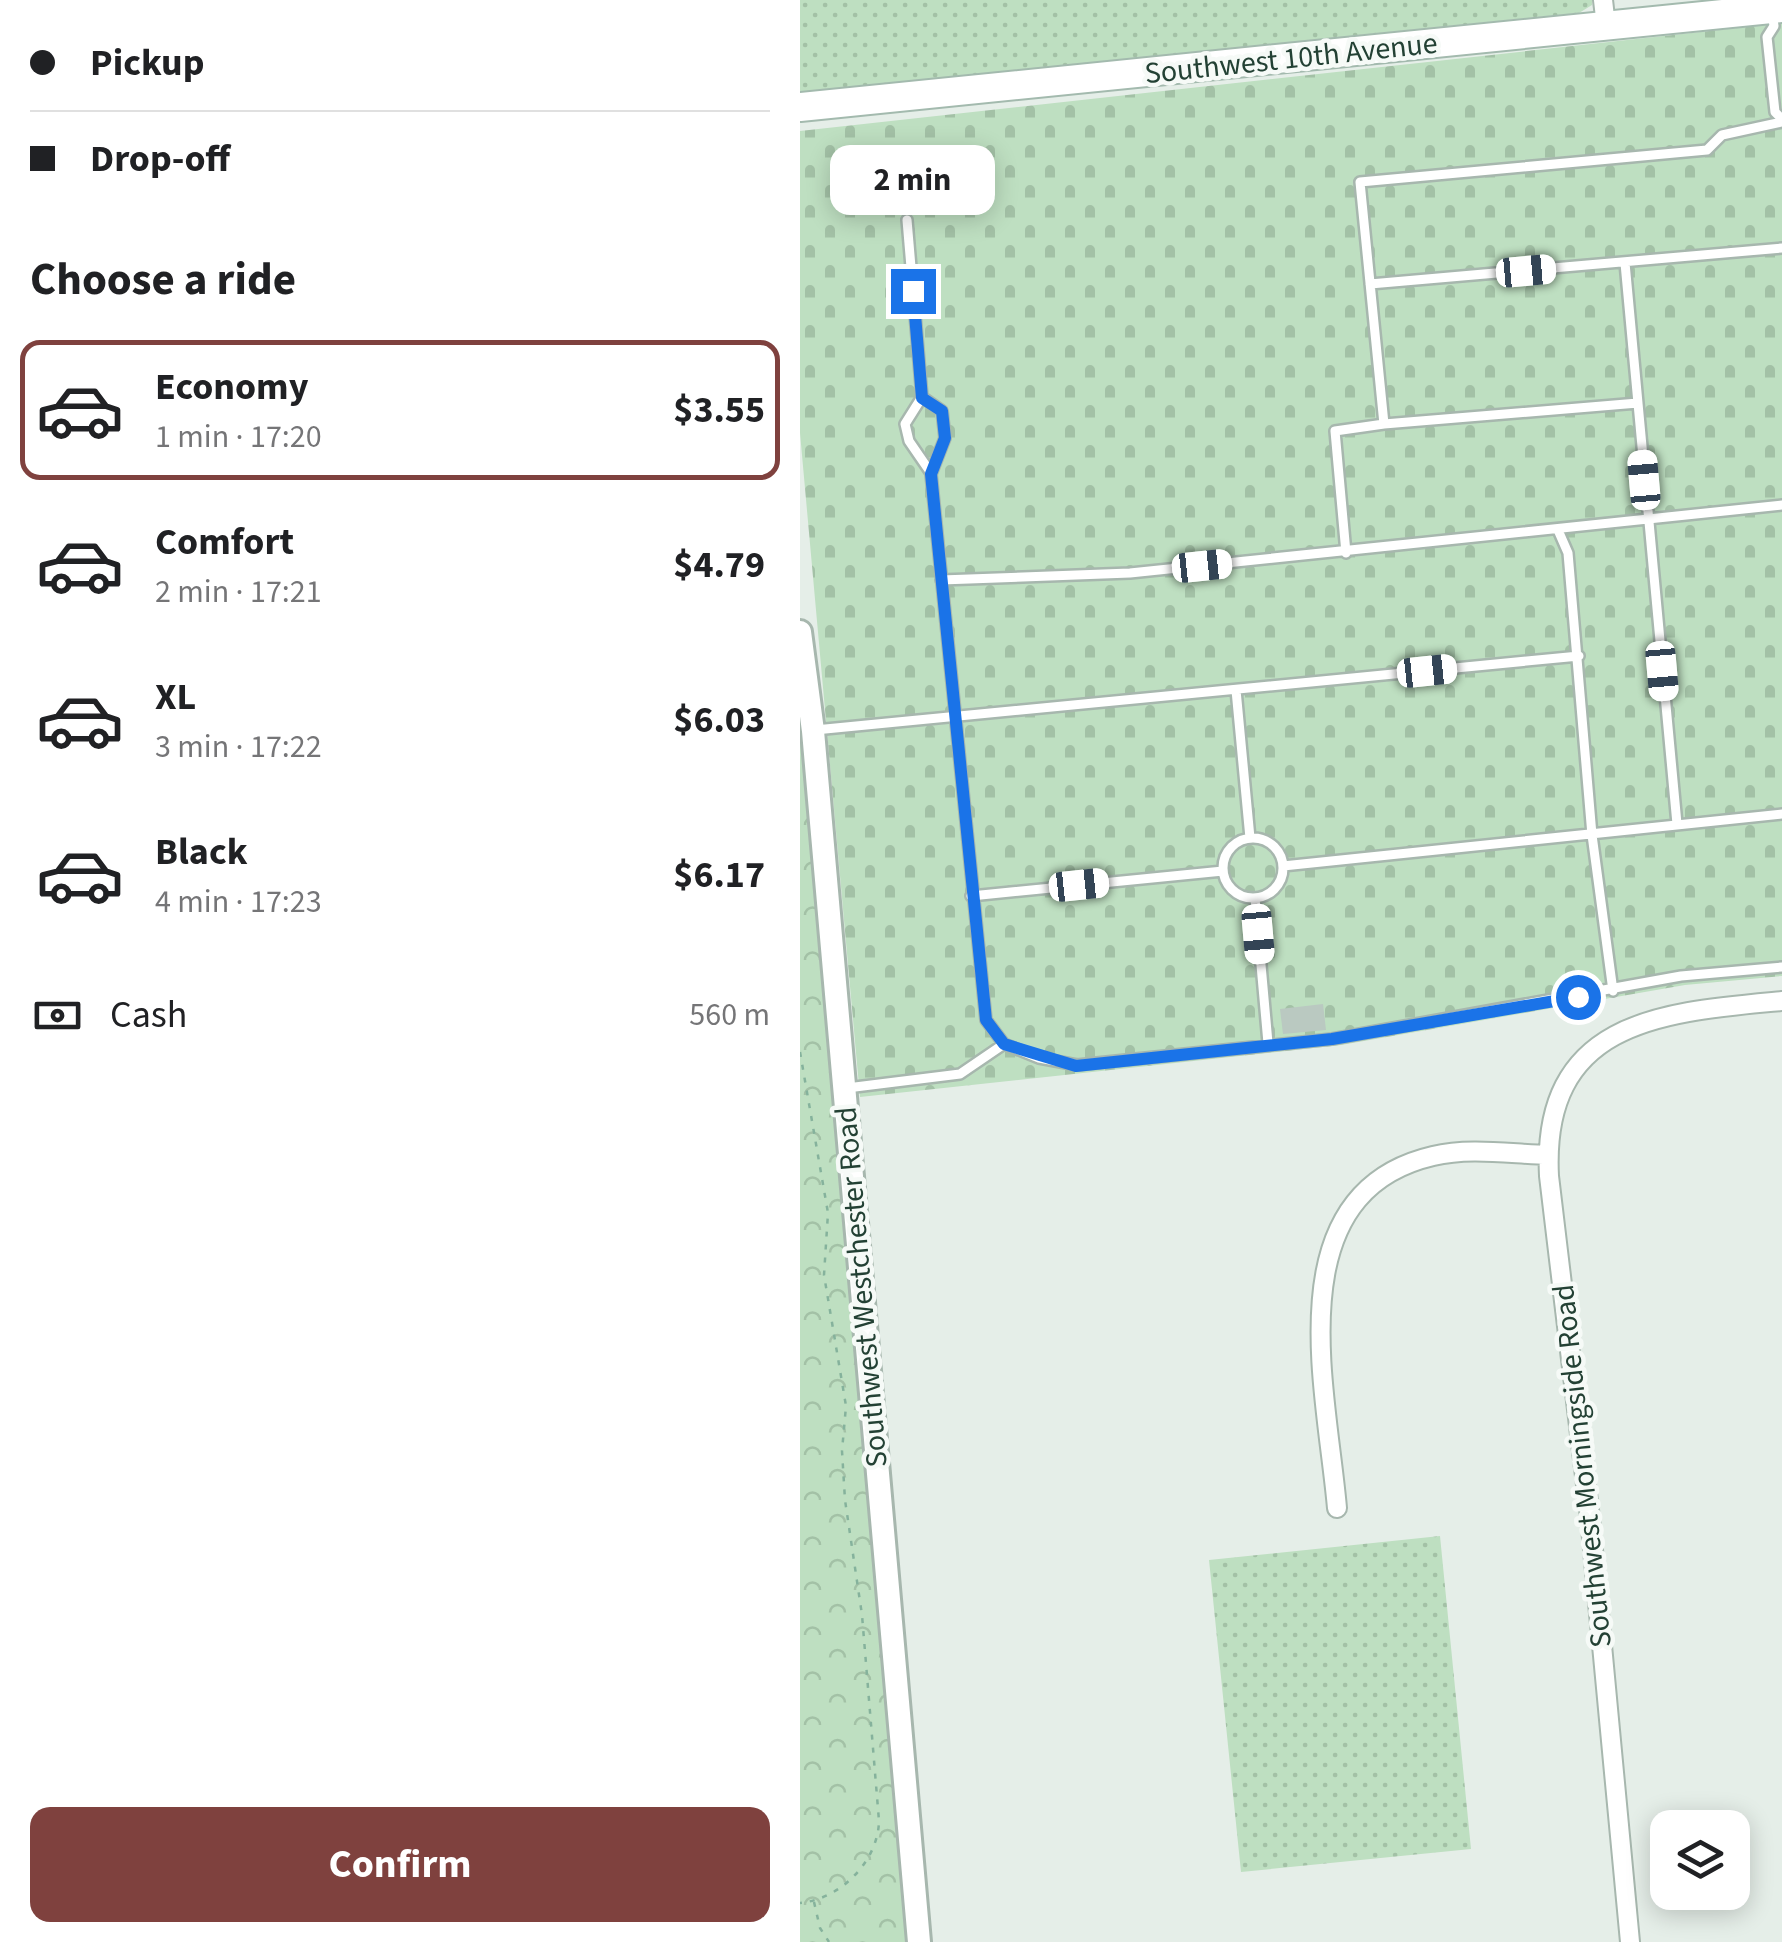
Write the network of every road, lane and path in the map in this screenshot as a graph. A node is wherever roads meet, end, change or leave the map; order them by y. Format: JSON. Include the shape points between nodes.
{"nodes":[{"id":1,"x":1604,"y":13,"type":"edge"},
{"id":2,"x":1777,"y":19,"type":"edge"},
{"id":3,"x":800,"y":107,"type":"edge"},
{"id":4,"x":1782,"y":120,"type":"edge"},
{"id":5,"x":907,"y":220,"type":"dead end"},
{"id":6,"x":1782,"y":248,"type":"edge"},
{"id":7,"x":1625,"y":263,"type":"junction"},
{"id":8,"x":1370,"y":284,"type":"junction"},
{"id":9,"x":922,"y":398,"type":"junction"},
{"id":10,"x":1638,"y":403,"type":"junction"},
{"id":11,"x":1384,"y":424,"type":"junction"},
{"id":12,"x":931,"y":474,"type":"junction"},
{"id":13,"x":1782,"y":506,"type":"edge"},
{"id":14,"x":1648,"y":518,"type":"junction"},
{"id":15,"x":1558,"y":530,"type":"junction"},
{"id":16,"x":1346,"y":552,"type":"junction"},
{"id":17,"x":941,"y":580,"type":"junction"},
{"id":18,"x":800,"y":632,"type":"edge"},
{"id":19,"x":1580,"y":656,"type":"junction"},
{"id":20,"x":1236,"y":690,"type":"junction"},
{"id":21,"x":954,"y":718,"type":"junction"},
{"id":22,"x":812,"y":731,"type":"junction"},
{"id":23,"x":1782,"y":814,"type":"edge"},
{"id":24,"x":1676,"y":824,"type":"junction"},
{"id":25,"x":1592,"y":835,"type":"junction"},
{"id":26,"x":1250,"y":838,"type":"junction"},
{"id":27,"x":1283,"y":866,"type":"junction"},
{"id":28,"x":1222,"y":870,"type":"junction"},
{"id":29,"x":971,"y":896,"type":"junction"},
{"id":30,"x":1255,"y":898,"type":"junction"},
{"id":31,"x":1782,"y":967,"type":"edge"},
{"id":32,"x":1613,"y":991,"type":"junction"},
{"id":33,"x":1782,"y":1001,"type":"edge"},
{"id":34,"x":1268,"y":1043,"type":"junction"},
{"id":35,"x":1004,"y":1044,"type":"junction"},
{"id":36,"x":800,"y":1052,"type":"edge"},
{"id":37,"x":844,"y":1088,"type":"junction"},
{"id":38,"x":1548,"y":1156,"type":"junction"},
{"id":39,"x":1338,"y":1508,"type":"dead end"},
{"id":40,"x":814,"y":1901,"type":"junction"},
{"id":41,"x":800,"y":1903,"type":"edge"},
{"id":42,"x":829,"y":1942,"type":"edge"},
{"id":43,"x":919,"y":1942,"type":"edge"},
{"id":44,"x":1630,"y":1942,"type":"edge"}],
"edges":[{"from":1,"to":2,"type":"main road","name":"Southwest 10th Avenue"},
{"from":1,"to":3,"type":"main road","name":"Southwest 10th Avenue"},
{"from":2,"to":4,"type":"lane","via":[[1767,37],[1774,112]]},
{"from":4,"to":8,"type":"lane","via":[[1722,135],[1707,150],[1360,182]]},
{"from":5,"to":9,"type":"lane"},
{"from":6,"to":7,"type":"lane"},
{"from":7,"to":8,"type":"lane"},
{"from":7,"to":10,"type":"lane"},
{"from":8,"to":11,"type":"lane"},
{"from":9,"to":12,"type":"lane","via":[[905,424]]},
{"from":9,"to":12,"type":"lane","via":[[942,411],[946,427]]},
{"from":10,"to":11,"type":"lane"},
{"from":10,"to":14,"type":"lane"},
{"from":11,"to":16,"type":"lane","via":[[1335,430]]},
{"from":12,"to":17,"type":"lane"},
{"from":13,"to":14,"type":"lane"},
{"from":14,"to":15,"type":"lane"},
{"from":14,"to":24,"type":"lane"},
{"from":15,"to":16,"type":"lane"},
{"from":15,"to":19,"type":"lane","via":[[1568,553]]},
{"from":16,"to":17,"type":"lane","via":[[1074,578]]},
{"from":17,"to":21,"type":"lane"},
{"from":18,"to":22,"type":"street","name":"Southwest Westchester Road"},
{"from":19,"to":20,"type":"lane"},
{"from":19,"to":25,"type":"lane"},
{"from":20,"to":21,"type":"lane"},
{"from":20,"to":26,"type":"lane"},
{"from":21,"to":22,"type":"lane"},
{"from":21,"to":29,"type":"lane"},
{"from":22,"to":37,"type":"street","name":"Southwest Westchester Road"},
{"from":23,"to":24,"type":"lane"},
{"from":24,"to":25,"type":"lane"},
{"from":25,"to":27,"type":"lane"},
{"from":25,"to":32,"type":"lane"},
{"from":26,"to":27,"type":"lane","via":[[1272,845]]},
{"from":26,"to":28,"type":"lane","via":[[1230,848]]},
{"from":27,"to":30,"type":"lane","via":[[1276,888]]},
{"from":28,"to":29,"type":"lane"},
{"from":28,"to":30,"type":"lane","via":[[1233,891]]},
{"from":29,"to":35,"type":"lane","via":[[986,1020]]},
{"from":30,"to":34,"type":"lane"},
{"from":31,"to":32,"type":"lane","via":[[1681,976]]},
{"from":32,"to":34,"type":"lane","via":[[1332,1039]]},
{"from":33,"to":38,"type":"street","name":"Southwest Morningside Road","via":[[1685,1010],[1634,1023],[1593,1052],[1574,1076],[1557,1107]]},
{"from":34,"to":35,"type":"lane","via":[[1076,1066]]},
{"from":35,"to":37,"type":"lane","via":[[960,1074]]},
{"from":36,"to":40,"type":"path","via":[[828,1214],[824,1286],[846,1406],[846,1516],[862,1615],[878,1821],[878,1839],[860,1870]]},
{"from":37,"to":43,"type":"street","name":"Southwest Westchester Road"},
{"from":38,"to":39,"type":"street","via":[[1431,1156],[1384,1177],[1348,1212],[1328,1250],[1320,1290]]},
{"from":38,"to":44,"type":"street","name":"Southwest Morningside Road"},
{"from":40,"to":41,"type":"path"},
{"from":40,"to":42,"type":"path"}]}
